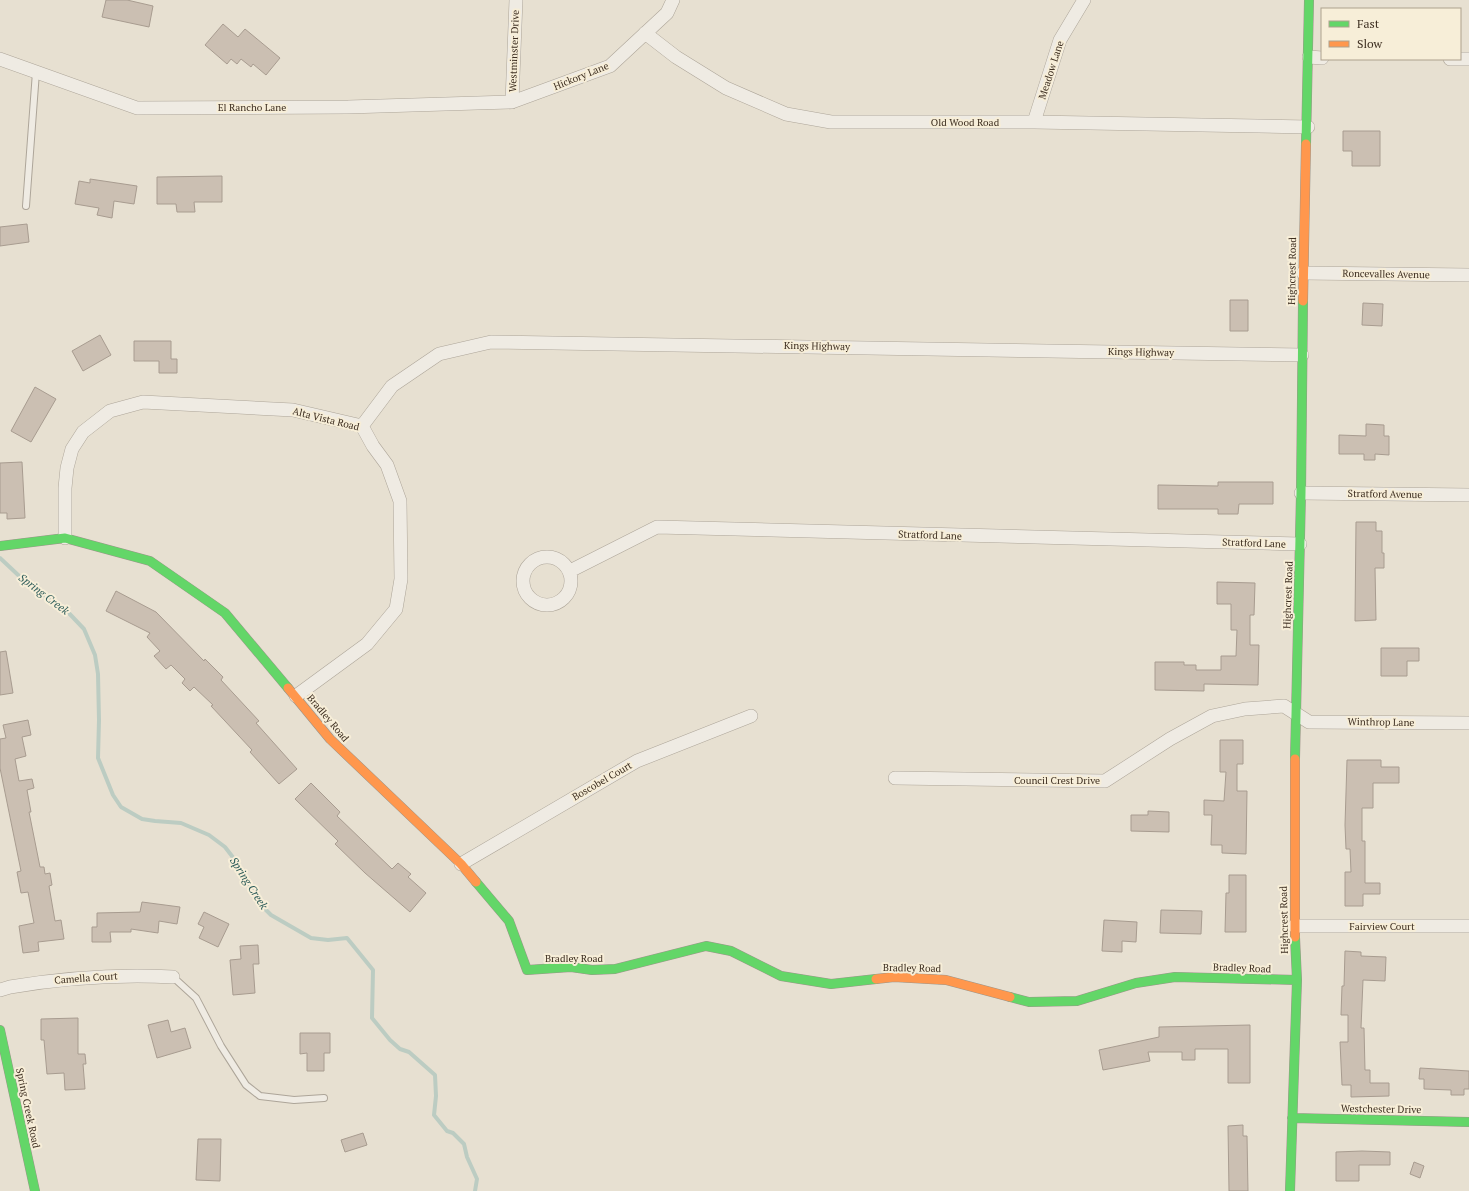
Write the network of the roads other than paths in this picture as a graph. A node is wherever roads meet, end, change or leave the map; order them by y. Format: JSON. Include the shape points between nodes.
{"nodes":[{"id":1,"x":516,"y":0,"type":"edge"},
{"id":2,"x":673,"y":0,"type":"edge"},
{"id":3,"x":1084,"y":0,"type":"edge"},
{"id":4,"x":1309,"y":0,"type":"edge"},
{"id":5,"x":645,"y":33,"type":"junction"},
{"id":6,"x":1309,"y":58,"type":"junction"},
{"id":7,"x":1321,"y":58,"type":"edge"},
{"id":8,"x":0,"y":59,"type":"edge"},
{"id":9,"x":36,"y":72,"type":"junction"},
{"id":10,"x":512,"y":102,"type":"junction"},
{"id":11,"x":1034,"y":122,"type":"junction"},
{"id":12,"x":1308,"y":127,"type":"junction"},
{"id":13,"x":26,"y":206,"type":"dead end"},
{"id":14,"x":1303,"y":273,"type":"junction"},
{"id":15,"x":1469,"y":275,"type":"edge"},
{"id":16,"x":1302,"y":355,"type":"junction"},
{"id":17,"x":362,"y":426,"type":"junction"},
{"id":18,"x":1301,"y":493,"type":"junction"},
{"id":19,"x":1469,"y":495,"type":"edge"},
{"id":20,"x":65,"y":538,"type":"junction"},
{"id":21,"x":1300,"y":544,"type":"junction"},
{"id":22,"x":0,"y":546,"type":"edge"},
{"id":23,"x":570,"y":571,"type":"dead end"},
{"id":24,"x":296,"y":696,"type":"junction"},
{"id":25,"x":1295,"y":713,"type":"junction"},
{"id":26,"x":751,"y":716,"type":"dead end"},
{"id":27,"x":1469,"y":724,"type":"edge"},
{"id":28,"x":895,"y":778,"type":"dead end"},
{"id":29,"x":461,"y":864,"type":"junction"},
{"id":30,"x":1294,"y":926,"type":"junction"},
{"id":31,"x":1469,"y":926,"type":"edge"},
{"id":32,"x":173,"y":976,"type":"joint"},
{"id":33,"x":1297,"y":980,"type":"junction"},
{"id":34,"x":0,"y":990,"type":"edge"},
{"id":35,"x":0,"y":1030,"type":"edge"},
{"id":36,"x":324,"y":1098,"type":"dead end"},
{"id":37,"x":1292,"y":1118,"type":"junction"},
{"id":38,"x":1469,"y":1122,"type":"edge"},
{"id":39,"x":35,"y":1191,"type":"edge"},
{"id":40,"x":1290,"y":1191,"type":"edge"}],
"edges":[{"from":1,"to":10,"type":"street","name":"Westminster Drive"},
{"from":2,"to":5,"type":"street","name":"Hickory Lane","via":[[667,13]]},
{"from":3,"to":11,"type":"street","name":"Meadow Lane","via":[[1060,40]]},
{"from":4,"to":6,"type":"street","name":"Highcrest Road"},
{"from":5,"to":10,"type":"street","name":"Hickory Lane","via":[[610,66]]},
{"from":5,"to":11,"type":"street","name":"Old Wood Road","via":[[676,57],[726,88],[786,114],[831,122]]},
{"from":6,"to":7,"type":"street"},
{"from":6,"to":12,"type":"street","name":"Highcrest Road"},
{"from":8,"to":9,"type":"street","name":"El Rancho Lane"},
{"from":9,"to":10,"type":"street","name":"El Rancho Lane","via":[[137,108],[348,107]]},
{"from":9,"to":13,"type":"lane"},
{"from":11,"to":12,"type":"street","name":"Old Wood Road"},
{"from":12,"to":14,"type":"street","name":"Highcrest Road"},
{"from":14,"to":15,"type":"street","name":"Roncevalles Avenue"},
{"from":14,"to":16,"type":"street","name":"Highcrest Road"},
{"from":16,"to":17,"type":"street","name":"Kings Highway","via":[[491,342],[440,354],[392,386]]},
{"from":16,"to":18,"type":"street","name":"Highcrest Road"},
{"from":17,"to":20,"type":"street","name":"Alta Vista Road","via":[[293,410],[143,402],[110,411],[83,432],[72,449],[64,488]]},
{"from":17,"to":24,"type":"street","name":"Alta Vista Road","via":[[387,465],[400,501],[401,579],[396,609],[367,644]]},
{"from":18,"to":19,"type":"street","name":"Stratford Avenue"},
{"from":18,"to":21,"type":"street","name":"Highcrest Road"},
{"from":20,"to":22,"type":"street","name":"Bradley Road"},
{"from":20,"to":24,"type":"street","name":"Bradley Road","via":[[150,561],[225,613]]},
{"from":21,"to":23,"type":"street","name":"Stratford Lane","via":[[657,527]]},
{"from":21,"to":25,"type":"street","name":"Highcrest Road"},
{"from":24,"to":29,"type":"street","name":"Bradley Road","via":[[330,739]]},
{"from":25,"to":27,"type":"street","name":"Winthrop Lane","via":[[1309,722]]},
{"from":25,"to":28,"type":"street","name":"Council Crest Drive","via":[[1284,706],[1244,709],[1212,716],[1170,739],[1105,781]]},
{"from":25,"to":30,"type":"street","name":"Highcrest Road"},
{"from":26,"to":29,"type":"street","name":"Boscobel Court","via":[[637,761]]},
{"from":29,"to":33,"type":"street","name":"Bradley Road","via":[[509,921],[527,970],[571,967],[592,970],[615,969],[681,950],[706,946],[731,951],[781,976],[831,984],[894,977],[946,980],[1029,1002],[1077,1001],[1136,983],[1175,977]]},
{"from":30,"to":31,"type":"street","name":"Fairview Court"},
{"from":30,"to":33,"type":"street","name":"Highcrest Road"},
{"from":32,"to":34,"type":"street","name":"Camella Court","via":[[75,977]]},
{"from":32,"to":36,"type":"lane","via":[[196,998],[221,1046],[246,1085],[260,1096],[294,1100]]},
{"from":33,"to":37,"type":"street","name":"Highcrest Road"},
{"from":35,"to":39,"type":"street","name":"Spring Creek Road"},
{"from":37,"to":38,"type":"street","name":"Westchester Drive"},
{"from":37,"to":40,"type":"street","name":"Highcrest Road"}]}
